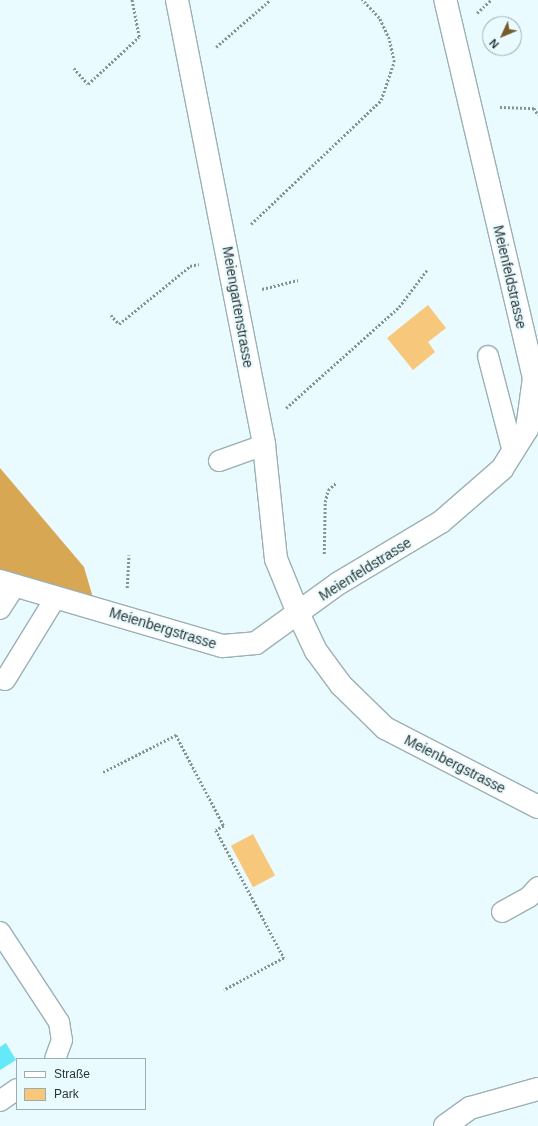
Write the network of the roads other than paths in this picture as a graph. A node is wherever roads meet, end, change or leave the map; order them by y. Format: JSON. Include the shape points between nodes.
{"nodes":[{"id":1,"x":445,"y":0,"type":"edge"},
{"id":2,"x":181,"y":2,"type":"edge"},
{"id":3,"x":488,"y":356,"type":"dead end"},
{"id":4,"x":264,"y":445,"type":"junction"},
{"id":5,"x":513,"y":452,"type":"junction"},
{"id":6,"x":219,"y":461,"type":"dead end"},
{"id":7,"x":8,"y":583,"type":"edge"},
{"id":8,"x":56,"y":597,"type":"junction"},
{"id":9,"x":0,"y":609,"type":"edge"},
{"id":10,"x":298,"y":613,"type":"junction"},
{"id":11,"x":5,"y":680,"type":"dead end"},
{"id":12,"x":538,"y":807,"type":"edge"},
{"id":13,"x":538,"y":887,"type":"edge"},
{"id":14,"x":502,"y":912,"type":"dead end"},
{"id":15,"x":0,"y":932,"type":"edge"},
{"id":16,"x":55,"y":1058,"type":"edge"},
{"id":17,"x":538,"y":1089,"type":"edge"},
{"id":18,"x":16,"y":1090,"type":"edge"},
{"id":19,"x":0,"y":1101,"type":"edge"},
{"id":20,"x":445,"y":1126,"type":"edge"}],
"edges":[{"from":1,"to":5,"type":"street","name":"Meienfeldstrasse","via":[[534,378],[526,429]]},
{"from":2,"to":4,"type":"street","name":"Meiengartenstrasse"},
{"from":3,"to":5,"type":"lane"},
{"from":4,"to":6,"type":"lane"},
{"from":4,"to":10,"type":"street","name":"Meiengartenstrasse","via":[[276,559]]},
{"from":5,"to":10,"type":"street","name":"Meienfeldstrasse","via":[[502,470],[441,522],[339,583]]},
{"from":7,"to":8,"type":"street","name":"Meienbergstrasse"},
{"from":7,"to":9,"type":"lane","name":"Meienbergstrasse"},
{"from":8,"to":10,"type":"street","name":"Meienbergstrasse","via":[[223,646],[256,643]]},
{"from":8,"to":11,"type":"lane"},
{"from":10,"to":12,"type":"street","name":"Meienbergstrasse","via":[[316,652],[337,679],[385,728]]},
{"from":13,"to":14,"type":"lane","via":[[529,897]]},
{"from":15,"to":16,"type":"lane","via":[[59,1022],[62,1040]]},
{"from":17,"to":20,"type":"street","via":[[470,1108]]},
{"from":18,"to":19,"type":"lane"}]}
